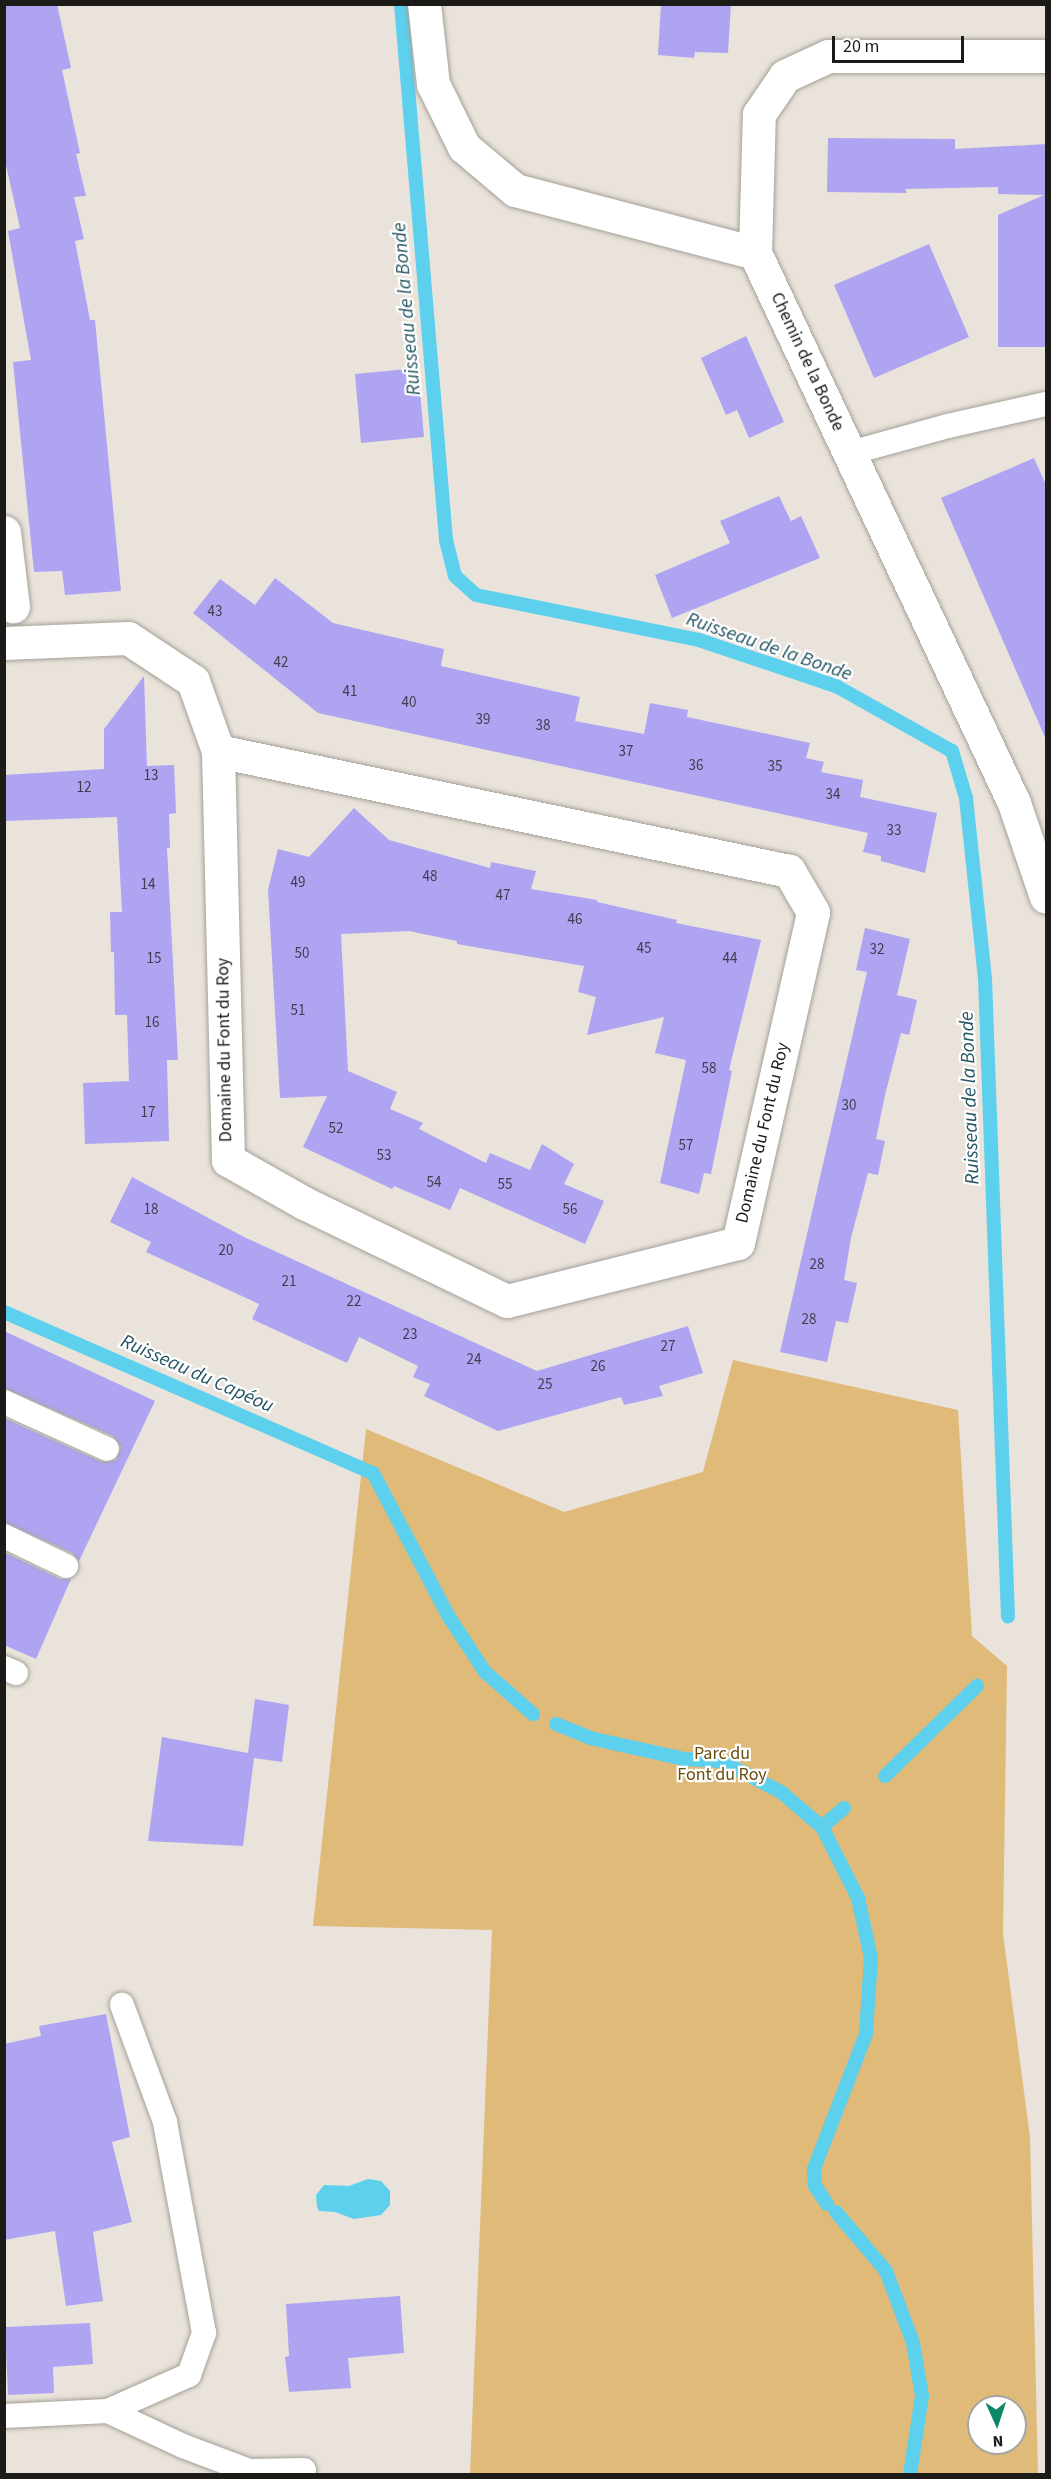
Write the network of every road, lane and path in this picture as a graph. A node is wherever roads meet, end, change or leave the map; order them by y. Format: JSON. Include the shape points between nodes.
{"nodes":[{"id":1,"x":424,"y":4,"type":"edge"},
{"id":2,"x":1047,"y":56,"type":"edge"},
{"id":3,"x":755,"y":253,"type":"junction"},
{"id":4,"x":1047,"y":404,"type":"edge"},
{"id":5,"x":850,"y":453,"type":"junction"},
{"id":6,"x":4,"y":532,"type":"edge"},
{"id":7,"x":13,"y":606,"type":"dead end"},
{"id":8,"x":4,"y":643,"type":"edge"},
{"id":9,"x":218,"y":751,"type":"junction"},
{"id":10,"x":1047,"y":897,"type":"edge"},
{"id":11,"x":4,"y":1401,"type":"edge"},
{"id":12,"x":107,"y":1449,"type":"dead end"},
{"id":13,"x":4,"y":1536,"type":"edge"},
{"id":14,"x":66,"y":1566,"type":"dead end"},
{"id":15,"x":122,"y":2005,"type":"dead end"},
{"id":16,"x":108,"y":2411,"type":"junction"},
{"id":17,"x":4,"y":2416,"type":"edge"},
{"id":18,"x":304,"y":2470,"type":"dead end"}],
"edges":[{"from":1,"to":3,"type":"street","via":[[433,84],[464,147],[515,190]]},
{"from":2,"to":3,"type":"street","via":[[828,56],[785,76],[759,114]]},
{"from":3,"to":5,"type":"street","name":"Chemin de la Bonde"},
{"from":4,"to":5,"type":"lane"},
{"from":5,"to":10,"type":"street","name":"Chemin de la Bonde","via":[[1014,803]]},
{"from":6,"to":7,"type":"street"},
{"from":8,"to":9,"type":"street","name":"Domaine du Font du Roy","via":[[128,638],[193,681]]},
{"from":9,"to":9,"type":"street","name":"Domaine du Font du Roy","via":[[228,1160],[304,1203],[507,1301],[738,1243],[813,912],[789,871]]},
{"from":11,"to":12,"type":"lane"},
{"from":13,"to":14,"type":"lane"},
{"from":15,"to":16,"type":"lane","via":[[165,2122],[204,2333],[189,2375]]},
{"from":16,"to":17,"type":"lane"},
{"from":16,"to":18,"type":"lane","via":[[249,2471]]}]}
